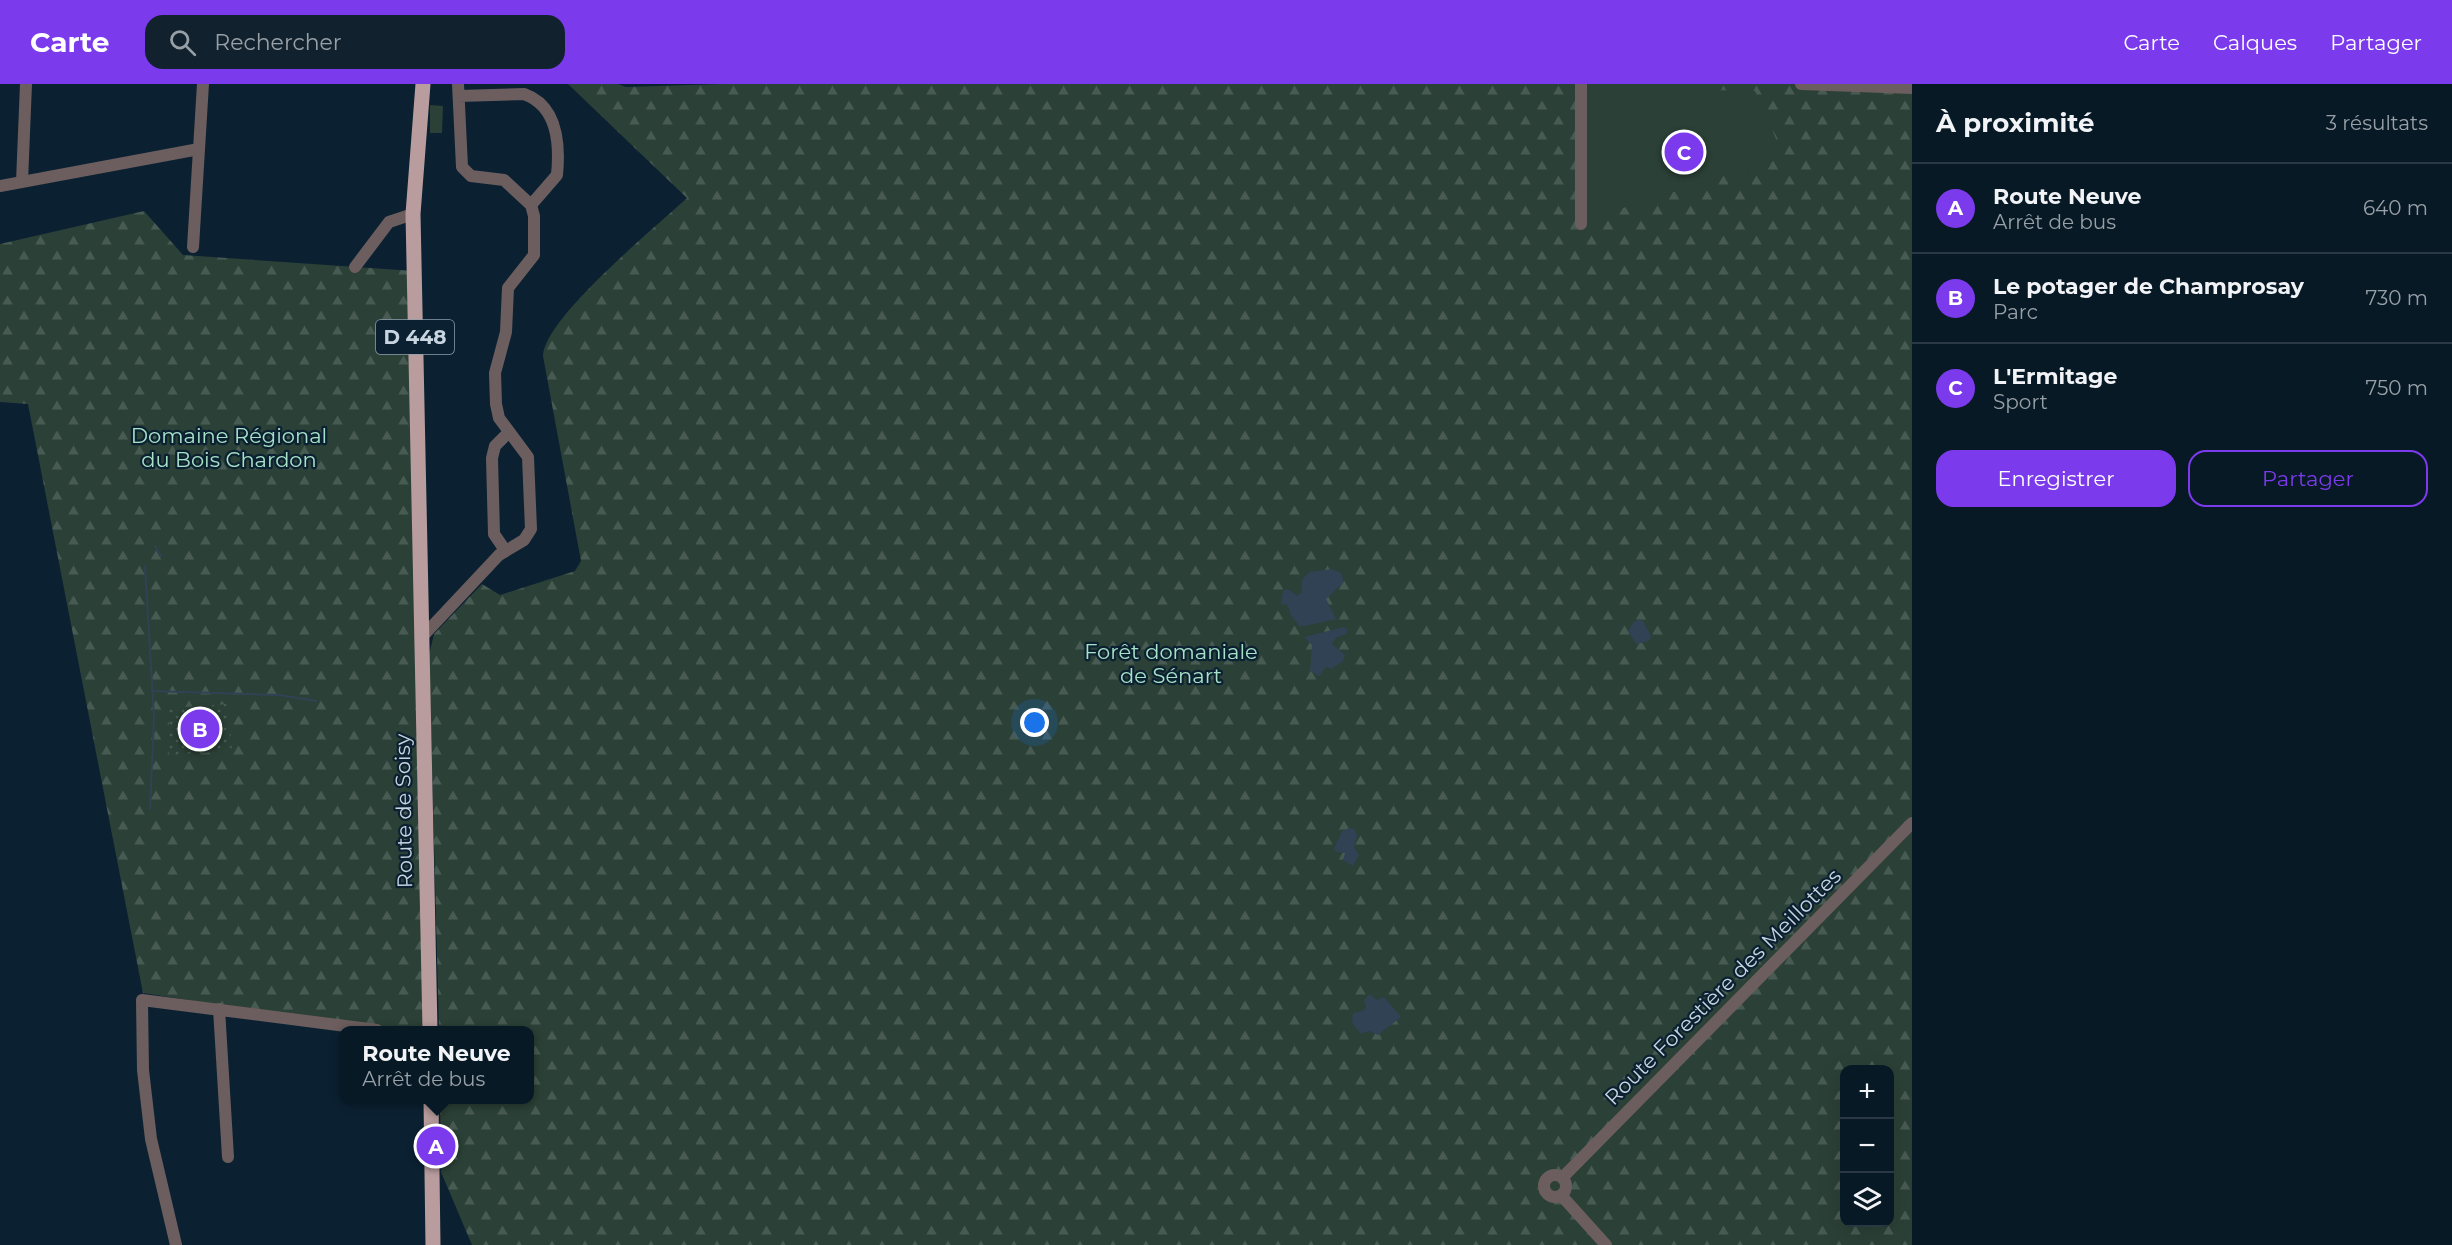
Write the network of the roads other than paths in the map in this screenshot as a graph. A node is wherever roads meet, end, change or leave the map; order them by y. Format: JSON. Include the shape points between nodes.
{"nodes":[{"id":1,"x":26,"y":84,"type":"edge"},
{"id":2,"x":203,"y":84,"type":"edge"},
{"id":3,"x":423,"y":84,"type":"edge"},
{"id":4,"x":1581,"y":84,"type":"edge"},
{"id":5,"x":1802,"y":84,"type":"edge"},
{"id":6,"x":1912,"y":88,"type":"edge"},
{"id":7,"x":459,"y":90,"type":"edge"},
{"id":8,"x":199,"y":149,"type":"junction"},
{"id":9,"x":22,"y":183,"type":"junction"},
{"id":10,"x":0,"y":186,"type":"edge"},
{"id":11,"x":531,"y":205,"type":"junction"},
{"id":12,"x":413,"y":214,"type":"junction"},
{"id":13,"x":1581,"y":224,"type":"dead end"},
{"id":14,"x":193,"y":247,"type":"dead end"},
{"id":15,"x":355,"y":267,"type":"dead end"},
{"id":16,"x":509,"y":432,"type":"junction"},
{"id":17,"x":505,"y":550,"type":"junction"},
{"id":18,"x":422,"y":637,"type":"junction"},
{"id":19,"x":1912,"y":823,"type":"edge"},
{"id":20,"x":219,"y":1009,"type":"junction"},
{"id":21,"x":347,"y":1026,"type":"edge"},
{"id":22,"x":430,"y":1026,"type":"edge"},
{"id":23,"x":431,"y":1104,"type":"edge"},
{"id":24,"x":228,"y":1157,"type":"dead end"},
{"id":25,"x":1562,"y":1178,"type":"junction"},
{"id":26,"x":1561,"y":1194,"type":"junction"},
{"id":27,"x":176,"y":1245,"type":"edge"},
{"id":28,"x":433,"y":1245,"type":"edge"},
{"id":29,"x":1606,"y":1245,"type":"edge"}],
"edges":[{"from":1,"to":9,"type":"street"},
{"from":2,"to":8,"type":"street"},
{"from":3,"to":12,"type":"main road","number":"D 448"},
{"from":4,"to":13,"type":"street"},
{"from":5,"to":6,"type":"street"},
{"from":7,"to":11,"type":"street","via":[[462,167],[471,176],[504,180]]},
{"from":7,"to":11,"type":"street","via":[[531,96],[553,119],[557,175]]},
{"from":8,"to":9,"type":"street"},
{"from":8,"to":14,"type":"street"},
{"from":9,"to":10,"type":"street"},
{"from":11,"to":16,"type":"street","via":[[534,255],[508,288],[506,332],[496,364],[496,410]]},
{"from":12,"to":15,"type":"street","via":[[389,222]]},
{"from":12,"to":18,"type":"main road","name":"Route de Soisy","number":"D 448"},
{"from":16,"to":17,"type":"street","via":[[495,446],[492,458],[494,534]]},
{"from":16,"to":17,"type":"street","via":[[528,457],[531,523],[524,540]]},
{"from":17,"to":18,"type":"street"},
{"from":18,"to":22,"type":"main road","name":"Route de Soisy","number":"D 448"},
{"from":19,"to":25,"type":"street","name":"Route Forestière des Meillottes"},
{"from":20,"to":21,"type":"street"},
{"from":20,"to":24,"type":"street"},
{"from":20,"to":27,"type":"street","via":[[142,1000],[143,1070],[151,1139]]},
{"from":23,"to":28,"type":"main road"},
{"from":25,"to":26,"type":"street","via":[[1565,1187]]},
{"from":25,"to":26,"type":"street","via":[[1549,1177],[1544,1186],[1549,1195]]},
{"from":26,"to":29,"type":"street"}]}
